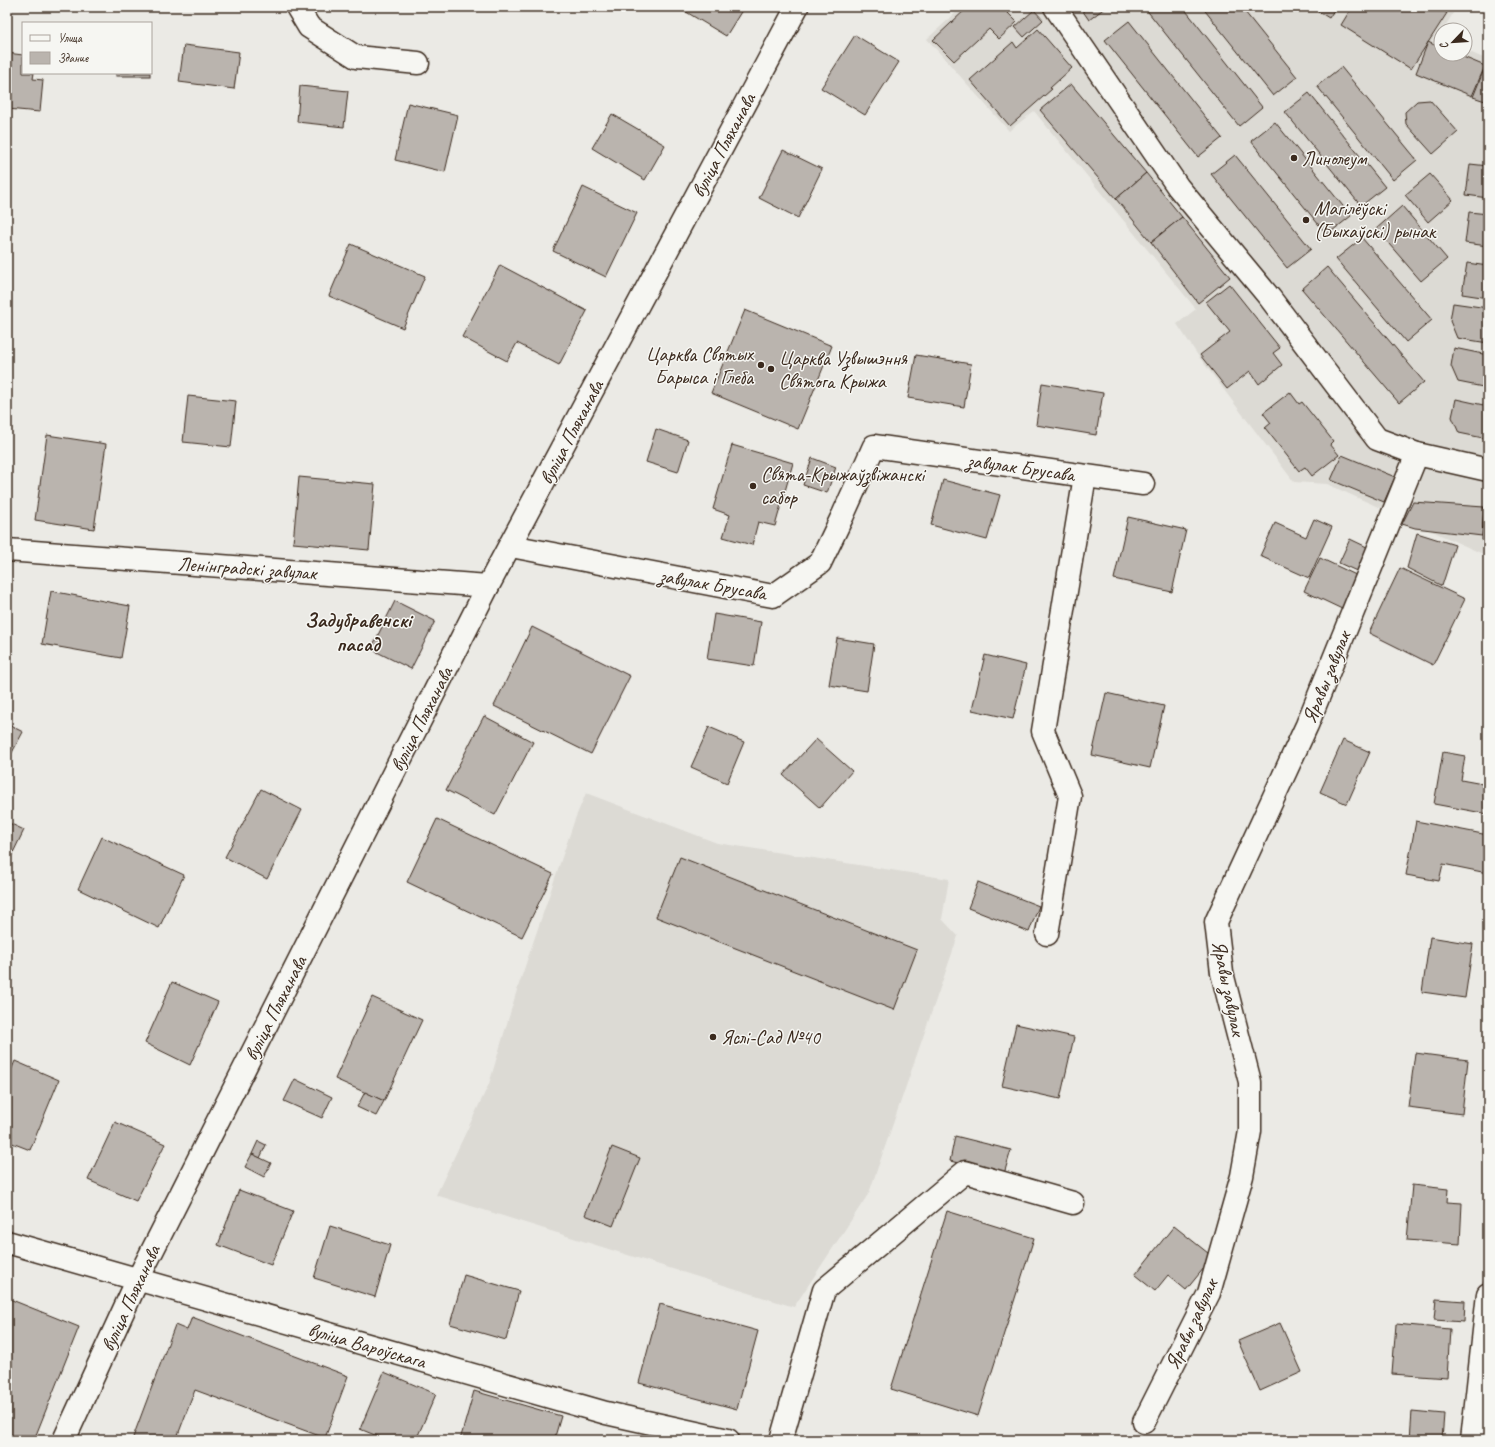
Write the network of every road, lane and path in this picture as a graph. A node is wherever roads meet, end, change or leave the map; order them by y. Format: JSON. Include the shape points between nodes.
{"nodes":[{"id":1,"x":297,"y":7,"type":"edge"},
{"id":2,"x":797,"y":7,"type":"edge"},
{"id":3,"x":1055,"y":7,"type":"edge"},
{"id":4,"x":418,"y":63,"type":"dead end"},
{"id":5,"x":1417,"y":454,"type":"junction"},
{"id":6,"x":1488,"y":470,"type":"edge"},
{"id":7,"x":1086,"y":476,"type":"junction"},
{"id":8,"x":1143,"y":484,"type":"dead end"},
{"id":9,"x":511,"y":546,"type":"junction"},
{"id":10,"x":7,"y":550,"type":"edge"},
{"id":11,"x":488,"y":586,"type":"junction"},
{"id":12,"x":1048,"y":934,"type":"dead end"},
{"id":13,"x":1073,"y":1203,"type":"dead end"},
{"id":14,"x":7,"y":1242,"type":"edge"},
{"id":15,"x":138,"y":1279,"type":"junction"},
{"id":16,"x":1488,"y":1294,"type":"edge"},
{"id":17,"x":1144,"y":1422,"type":"dead end"},
{"id":18,"x":64,"y":1440,"type":"edge"},
{"id":19,"x":728,"y":1440,"type":"edge"},
{"id":20,"x":781,"y":1440,"type":"edge"},
{"id":21,"x":1472,"y":1440,"type":"edge"}],
"edges":[{"from":1,"to":4,"type":"street","via":[[309,27],[356,57]]},
{"from":2,"to":9,"type":"street","name":"вуліца Пляханава"},
{"from":3,"to":5,"type":"street","via":[[1178,187],[1270,298],[1377,439]]},
{"from":5,"to":6,"type":"street"},
{"from":5,"to":17,"type":"street","name":"Яравы завулак","via":[[1307,725],[1216,922],[1222,972],[1250,1082],[1250,1131],[1242,1176],[1209,1293]]},
{"from":7,"to":8,"type":"street","name":"завулак Брусава"},
{"from":7,"to":9,"type":"street","name":"завулак Брусава","via":[[874,446],[820,563],[773,596]]},
{"from":7,"to":12,"type":"street","via":[[1043,731],[1070,796]]},
{"from":9,"to":11,"type":"street","name":"вуліца Пляханава"},
{"from":10,"to":11,"type":"street","name":"Ленінградскі завулак"},
{"from":11,"to":15,"type":"street","name":"вуліца Пляханава"},
{"from":13,"to":20,"type":"street","via":[[965,1172],[824,1290]]},
{"from":14,"to":15,"type":"street","name":"вуліца Вароўскага"},
{"from":15,"to":18,"type":"street","name":"вуліца Пляханава"},
{"from":15,"to":19,"type":"street","name":"вуліца Вароўскага","via":[[606,1413]]},
{"from":16,"to":21,"type":"street"}]}
